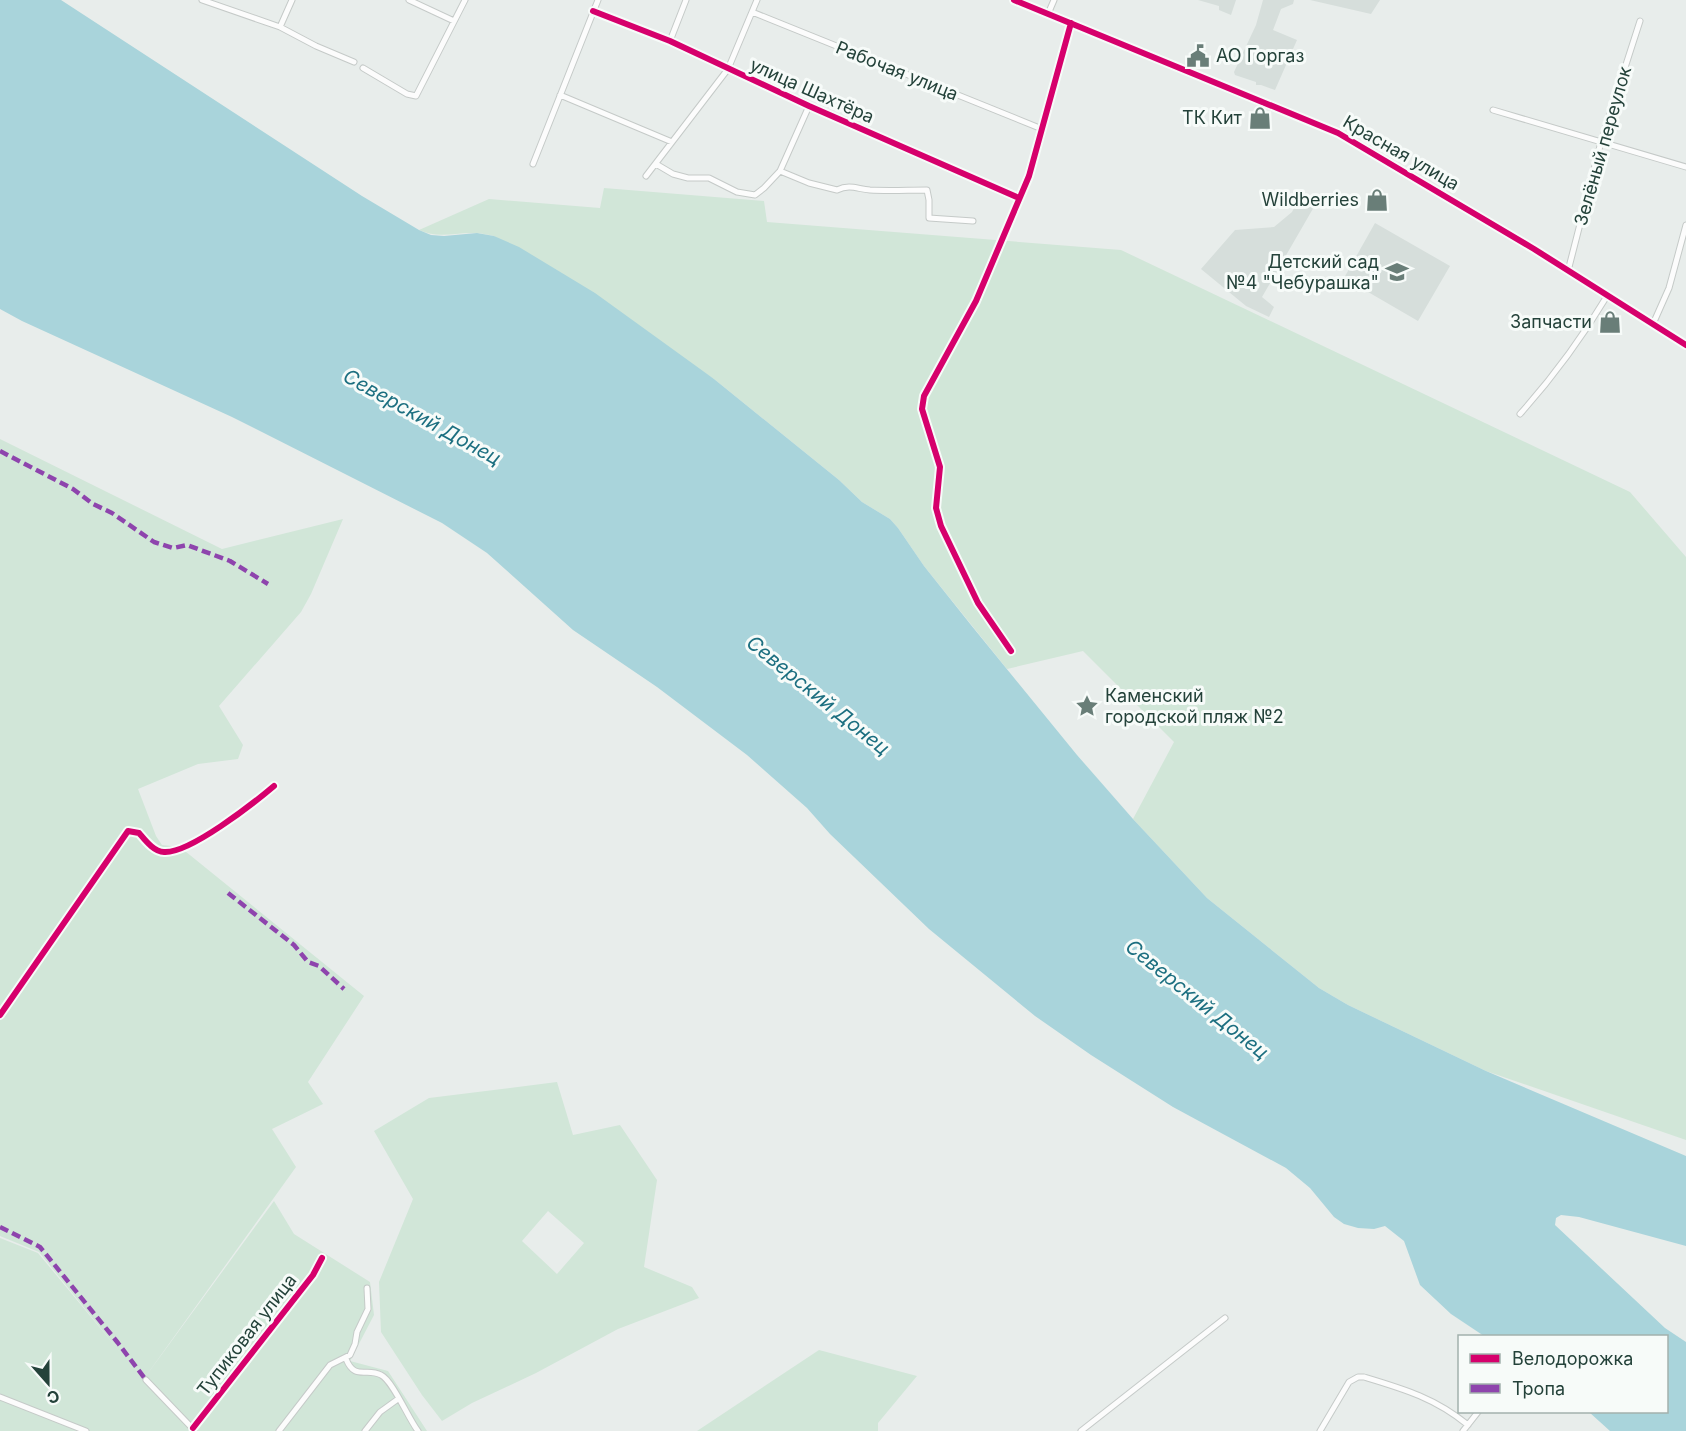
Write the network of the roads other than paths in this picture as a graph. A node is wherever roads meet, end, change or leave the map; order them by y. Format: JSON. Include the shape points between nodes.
{"nodes":[{"id":1,"x":202,"y":0,"type":"edge"},
{"id":2,"x":292,"y":0,"type":"edge"},
{"id":3,"x":409,"y":0,"type":"edge"},
{"id":4,"x":465,"y":0,"type":"edge"},
{"id":5,"x":598,"y":0,"type":"edge"},
{"id":6,"x":686,"y":0,"type":"edge"},
{"id":7,"x":757,"y":0,"type":"edge"},
{"id":8,"x":1014,"y":0,"type":"edge"},
{"id":9,"x":1054,"y":0,"type":"edge"},
{"id":10,"x":593,"y":11,"type":"junction"},
{"id":11,"x":752,"y":12,"type":"junction"},
{"id":12,"x":1048,"y":14,"type":"junction"},
{"id":13,"x":454,"y":21,"type":"junction"},
{"id":14,"x":1640,"y":21,"type":"dead end"},
{"id":15,"x":1071,"y":23,"type":"junction"},
{"id":16,"x":280,"y":27,"type":"junction"},
{"id":17,"x":670,"y":41,"type":"junction"},
{"id":18,"x":354,"y":62,"type":"dead end"},
{"id":19,"x":363,"y":68,"type":"dead end"},
{"id":20,"x":728,"y":69,"type":"junction"},
{"id":21,"x":560,"y":95,"type":"junction"},
{"id":22,"x":809,"y":106,"type":"junction"},
{"id":23,"x":1493,"y":110,"type":"dead end"},
{"id":24,"x":1042,"y":129,"type":"junction"},
{"id":25,"x":672,"y":142,"type":"junction"},
{"id":26,"x":1601,"y":142,"type":"junction"},
{"id":27,"x":533,"y":164,"type":"dead end"},
{"id":28,"x":656,"y":164,"type":"junction"},
{"id":29,"x":1686,"y":167,"type":"edge"},
{"id":30,"x":780,"y":171,"type":"junction"},
{"id":31,"x":646,"y":176,"type":"dead end"},
{"id":32,"x":1019,"y":198,"type":"junction"},
{"id":33,"x":973,"y":221,"type":"dead end"},
{"id":34,"x":1686,"y":225,"type":"edge"},
{"id":35,"x":1568,"y":271,"type":"junction"},
{"id":36,"x":1607,"y":296,"type":"junction"},
{"id":37,"x":1653,"y":324,"type":"junction"},
{"id":38,"x":1686,"y":345,"type":"edge"},
{"id":39,"x":1520,"y":414,"type":"dead end"},
{"id":40,"x":1011,"y":651,"type":"dead end"},
{"id":41,"x":274,"y":786,"type":"dead end"},
{"id":42,"x":0,"y":1015,"type":"edge"},
{"id":43,"x":322,"y":1258,"type":"dead end"},
{"id":44,"x":367,"y":1288,"type":"dead end"},
{"id":45,"x":1225,"y":1318,"type":"dead end"},
{"id":46,"x":346,"y":1359,"type":"junction"},
{"id":47,"x":146,"y":1380,"type":"dead end"},
{"id":48,"x":0,"y":1397,"type":"edge"},
{"id":49,"x":398,"y":1399,"type":"junction"},
{"id":50,"x":1477,"y":1413,"type":"edge"},
{"id":51,"x":1468,"y":1425,"type":"junction"},
{"id":52,"x":194,"y":1430,"type":"edge"},
{"id":53,"x":86,"y":1431,"type":"edge"},
{"id":54,"x":279,"y":1431,"type":"edge"},
{"id":55,"x":365,"y":1431,"type":"edge"},
{"id":56,"x":418,"y":1431,"type":"edge"},
{"id":57,"x":1081,"y":1431,"type":"edge"},
{"id":58,"x":1320,"y":1431,"type":"edge"},
{"id":59,"x":1463,"y":1431,"type":"edge"}],
"edges":[{"from":1,"to":16,"type":"street"},
{"from":2,"to":16,"type":"street"},
{"from":3,"to":13,"type":"street"},
{"from":4,"to":13,"type":"street"},
{"from":5,"to":10,"type":"street"},
{"from":6,"to":17,"type":"street"},
{"from":7,"to":11,"type":"street"},
{"from":8,"to":12,"type":"street","name":"Красная улица"},
{"from":9,"to":12,"type":"street"},
{"from":10,"to":17,"type":"street","name":"улица Шахтёра"},
{"from":10,"to":21,"type":"street"},
{"from":11,"to":20,"type":"street"},
{"from":11,"to":24,"type":"street","name":"Рабочая улица"},
{"from":12,"to":15,"type":"street","name":"Красная улица"},
{"from":13,"to":19,"type":"street","via":[[416,96]]},
{"from":14,"to":26,"type":"street","name":"Зелёный переулок"},
{"from":15,"to":24,"type":"street"},
{"from":15,"to":35,"type":"street","name":"Красная улица","via":[[1338,133]]},
{"from":16,"to":18,"type":"street"},
{"from":17,"to":20,"type":"street","name":"улица Шахтёра"},
{"from":20,"to":22,"type":"street","name":"улица Шахтёра"},
{"from":20,"to":25,"type":"street"},
{"from":21,"to":25,"type":"street"},
{"from":21,"to":27,"type":"street"},
{"from":22,"to":30,"type":"street"},
{"from":22,"to":32,"type":"street","name":"улица Шахтёра"},
{"from":23,"to":26,"type":"street"},
{"from":24,"to":32,"type":"street"},
{"from":25,"to":28,"type":"street"},
{"from":26,"to":29,"type":"street"},
{"from":26,"to":35,"type":"street","name":"Зелёный переулок"},
{"from":28,"to":30,"type":"street","via":[[673,174],[710,178],[736,192],[755,195]]},
{"from":28,"to":31,"type":"street"},
{"from":30,"to":33,"type":"street","via":[[837,190],[854,186],[868,190],[927,190],[928,218]]},
{"from":32,"to":40,"type":"street","via":[[976,301],[924,396],[922,410],[939,467],[936,508],[941,526],[978,603]]},
{"from":34,"to":37,"type":"street","via":[[1669,288]]},
{"from":35,"to":36,"type":"street","name":"Красная улица"},
{"from":36,"to":37,"type":"street","name":"Красная улица"},
{"from":36,"to":39,"type":"street","via":[[1564,363]]},
{"from":37,"to":38,"type":"street","name":"Красная улица"},
{"from":41,"to":42,"type":"street","via":[[252,805],[176,852],[162,853],[139,833],[128,831]]},
{"from":43,"to":52,"type":"street","name":"Тупиковая улица"},
{"from":44,"to":46,"type":"street","via":[[368,1309]]},
{"from":45,"to":57,"type":"street"},
{"from":46,"to":49,"type":"street","via":[[355,1371],[385,1377]]},
{"from":46,"to":54,"type":"street","via":[[330,1365]]},
{"from":47,"to":52,"type":"street"},
{"from":48,"to":53,"type":"street"},
{"from":49,"to":55,"type":"street","via":[[380,1412]]},
{"from":49,"to":56,"type":"street"},
{"from":50,"to":51,"type":"street"},
{"from":51,"to":58,"type":"street","via":[[1421,1395],[1358,1377],[1349,1382]]},
{"from":51,"to":59,"type":"street"}]}
